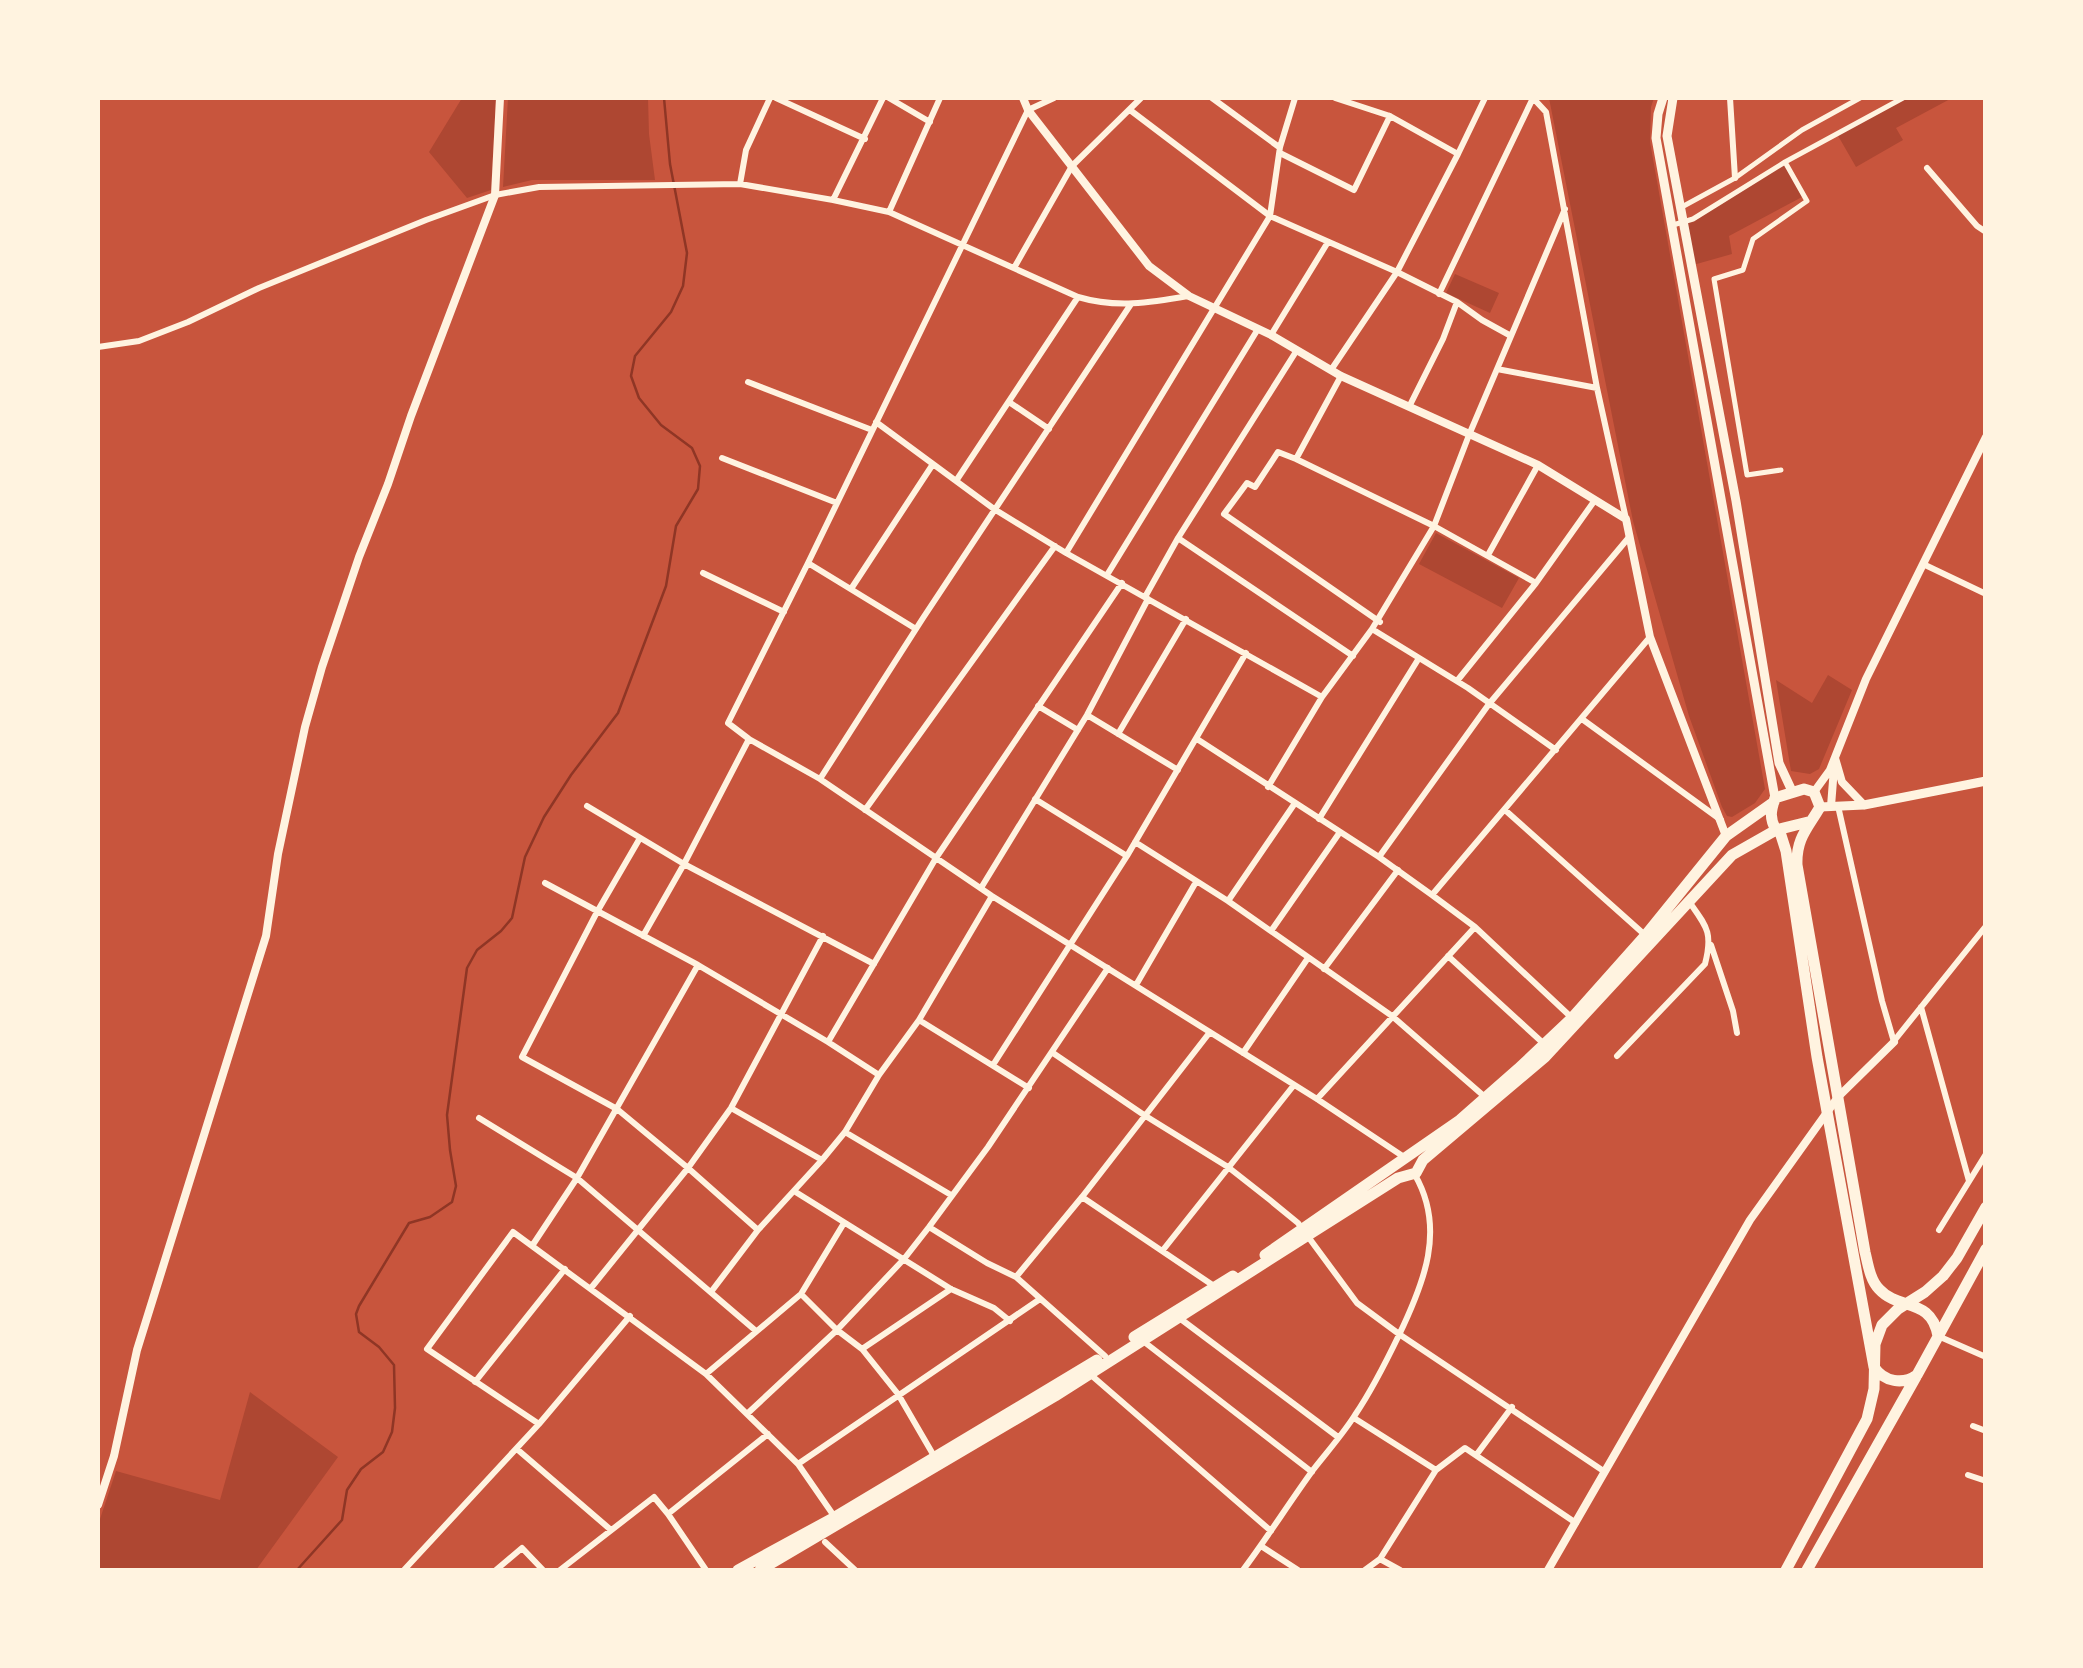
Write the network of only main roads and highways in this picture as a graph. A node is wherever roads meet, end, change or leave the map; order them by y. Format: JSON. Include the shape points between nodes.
{"nodes":[{"id":1,"x":1663,"y":98,"type":"edge"},
{"id":2,"x":1673,"y":98,"type":"edge"},
{"id":3,"x":1986,"y":780,"type":"edge"},
{"id":4,"x":1792,"y":792,"type":"junction"},
{"id":5,"x":1775,"y":800,"type":"junction"},
{"id":6,"x":1830,"y":806,"type":"junction"},
{"id":7,"x":1808,"y":822,"type":"junction"},
{"id":8,"x":1777,"y":830,"type":"junction"},
{"id":9,"x":1762,"y":838,"type":"junction"},
{"id":10,"x":1782,"y":843,"type":"junction"},
{"id":11,"x":1404,"y":1158,"type":"junction"},
{"id":12,"x":1414,"y":1171,"type":"junction"},
{"id":13,"x":1986,"y":1207,"type":"edge"},
{"id":14,"x":1304,"y":1232,"type":"junction"},
{"id":15,"x":1986,"y":1248,"type":"edge"},
{"id":16,"x":1906,"y":1304,"type":"junction"},
{"id":17,"x":1176,"y":1315,"type":"junction"},
{"id":18,"x":1938,"y":1336,"type":"junction"},
{"id":19,"x":1874,"y":1367,"type":"junction"},
{"id":20,"x":1918,"y":1375,"type":"junction"},
{"id":21,"x":738,"y":1570,"type":"edge"},
{"id":22,"x":760,"y":1570,"type":"edge"},
{"id":23,"x":1786,"y":1570,"type":"edge"},
{"id":24,"x":1807,"y":1570,"type":"edge"}],
"edges":[{"from":1,"to":5,"type":"main road","via":[[1656,138]]},
{"from":2,"to":4,"type":"main road","via":[[1667,136],[1778,764]]},
{"from":3,"to":6,"type":"main road"},
{"from":4,"to":5,"type":"highway"},
{"from":4,"to":6,"type":"highway","via":[[1814,792]]},
{"from":5,"to":8,"type":"highway"},
{"from":5,"to":11,"type":"highway","via":[[1726,836],[1572,1018],[1460,1120]]},
{"from":6,"to":7,"type":"highway"},
{"from":7,"to":8,"type":"highway"},
{"from":7,"to":16,"type":"highway","via":[[1797,865],[1864,1252],[1880,1291]]},
{"from":8,"to":9,"type":"highway"},
{"from":8,"to":10,"type":"highway"},
{"from":9,"to":10,"type":"highway"},
{"from":9,"to":12,"type":"highway","via":[[1732,855],[1545,1057]]},
{"from":10,"to":19,"type":"highway"},
{"from":11,"to":12,"type":"highway","via":[[1416,1160]]},
{"from":11,"to":12,"type":"highway","via":[[1400,1171]]},
{"from":11,"to":14,"type":"highway"},
{"from":12,"to":14,"type":"highway"},
{"from":13,"to":16,"type":"highway","via":[[1944,1276]]},
{"from":14,"to":17,"type":"highway"},
{"from":14,"to":17,"type":"highway"},
{"from":15,"to":18,"type":"highway"},
{"from":16,"to":18,"type":"highway","via":[[1927,1313]]},
{"from":16,"to":19,"type":"highway","via":[[1882,1325]]},
{"from":17,"to":21,"type":"highway"},
{"from":17,"to":22,"type":"highway","via":[[1090,1374]]},
{"from":18,"to":20,"type":"highway"},
{"from":19,"to":20,"type":"highway","via":[[1896,1380]]},
{"from":19,"to":23,"type":"highway","via":[[1872,1404],[1861,1433]]},
{"from":20,"to":24,"type":"highway"}]}
